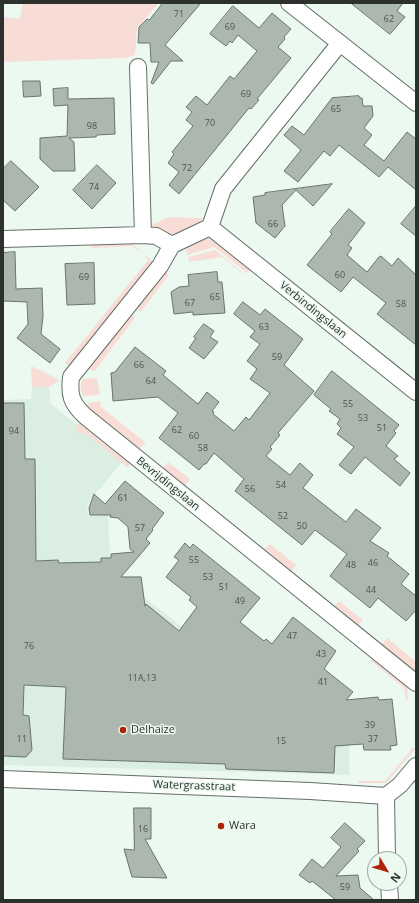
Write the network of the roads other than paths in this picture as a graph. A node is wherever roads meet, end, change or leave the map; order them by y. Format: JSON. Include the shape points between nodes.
{"nodes":[{"id":1,"x":289,"y":3,"type":"edge"},
{"id":2,"x":340,"y":43,"type":"junction"},
{"id":3,"x":138,"y":67,"type":"dead end"},
{"id":4,"x":416,"y":103,"type":"edge"},
{"id":5,"x":210,"y":227,"type":"junction"},
{"id":6,"x":143,"y":235,"type":"junction"},
{"id":7,"x":3,"y":239,"type":"edge"},
{"id":8,"x":172,"y":245,"type":"junction"},
{"id":9,"x":416,"y":392,"type":"edge"},
{"id":10,"x":416,"y":683,"type":"edge"},
{"id":11,"x":416,"y":766,"type":"edge"},
{"id":12,"x":3,"y":779,"type":"edge"},
{"id":13,"x":386,"y":796,"type":"junction"},
{"id":14,"x":387,"y":851,"type":"edge"}],
"edges":[{"from":1,"to":2,"type":"street"},
{"from":2,"to":4,"type":"street"},
{"from":2,"to":5,"type":"street","via":[[223,189]]},
{"from":3,"to":6,"type":"street"},
{"from":5,"to":8,"type":"street"},
{"from":5,"to":9,"type":"street","name":"Verbindingslaan"},
{"from":6,"to":7,"type":"street"},
{"from":6,"to":8,"type":"street","via":[[156,236]]},
{"from":8,"to":10,"type":"street","name":"Bevrijdingslaan","via":[[160,266],[72,377],[69,390],[74,404],[84,416]]},
{"from":11,"to":13,"type":"street","via":[[400,785]]},
{"from":12,"to":13,"type":"street","name":"Watergrasstraat"},
{"from":13,"to":14,"type":"street"}]}
